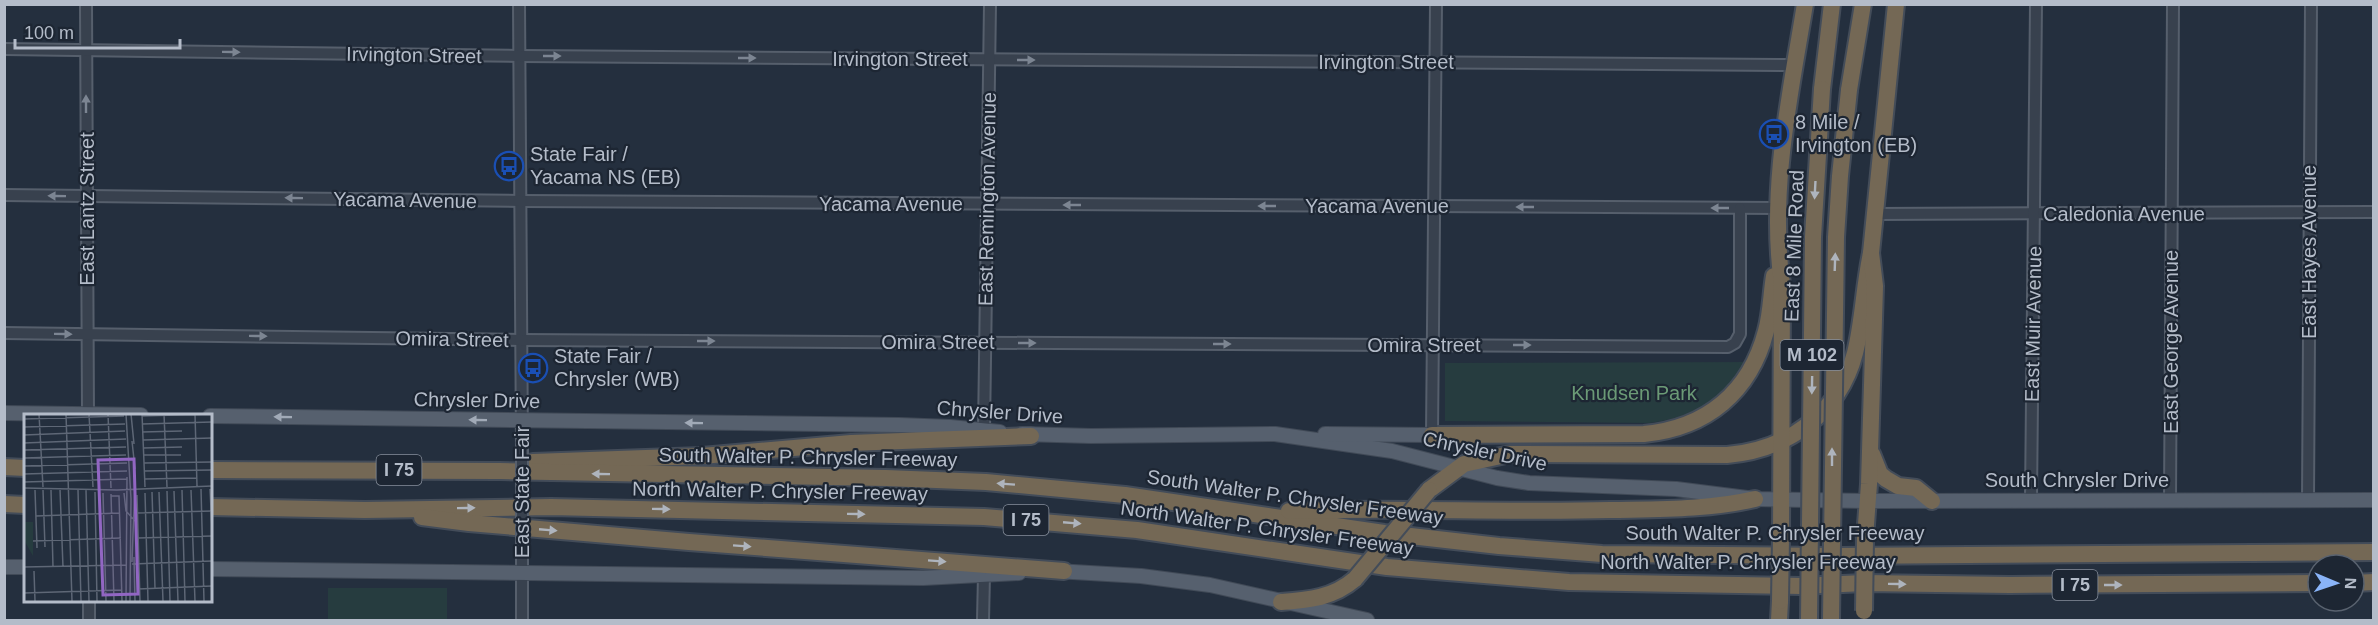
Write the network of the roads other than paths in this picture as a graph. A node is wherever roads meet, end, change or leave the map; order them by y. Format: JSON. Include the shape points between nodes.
{"nodes":[{"id":1,"x":86,"y":4,"type":"edge"},
{"id":2,"x":519,"y":4,"type":"edge"},
{"id":3,"x":990,"y":4,"type":"edge"},
{"id":4,"x":1436,"y":4,"type":"edge"},
{"id":5,"x":1805,"y":4,"type":"edge"},
{"id":6,"x":1832,"y":4,"type":"edge"},
{"id":7,"x":1863,"y":4,"type":"edge"},
{"id":8,"x":1896,"y":4,"type":"edge"},
{"id":9,"x":2036,"y":4,"type":"edge"},
{"id":10,"x":2174,"y":4,"type":"edge"},
{"id":11,"x":2311,"y":4,"type":"edge"},
{"id":12,"x":4,"y":49,"type":"edge"},
{"id":13,"x":86,"y":50,"type":"junction"},
{"id":14,"x":520,"y":56,"type":"junction"},
{"id":15,"x":989,"y":60,"type":"junction"},
{"id":16,"x":1435,"y":62,"type":"junction"},
{"id":17,"x":1795,"y":65,"type":"junction"},
{"id":18,"x":4,"y":195,"type":"edge"},
{"id":19,"x":87,"y":196,"type":"junction"},
{"id":20,"x":521,"y":201,"type":"junction"},
{"id":21,"x":987,"y":204,"type":"junction"},
{"id":22,"x":1434,"y":207,"type":"junction"},
{"id":23,"x":1740,"y":208,"type":"junction"},
{"id":24,"x":1778,"y":208,"type":"junction"},
{"id":25,"x":2310,"y":212,"type":"junction"},
{"id":26,"x":2373,"y":212,"type":"edge"},
{"id":27,"x":1874,"y":214,"type":"junction"},
{"id":28,"x":2034,"y":214,"type":"junction"},
{"id":29,"x":2172,"y":214,"type":"junction"},
{"id":30,"x":1777,"y":243,"type":"junction"},
{"id":31,"x":1871,"y":253,"type":"junction"},
{"id":32,"x":4,"y":333,"type":"edge"},
{"id":33,"x":88,"y":334,"type":"junction"},
{"id":34,"x":521,"y":340,"type":"junction"},
{"id":35,"x":986,"y":343,"type":"junction"},
{"id":36,"x":1433,"y":345,"type":"junction"},
{"id":37,"x":4,"y":413,"type":"edge"},
{"id":38,"x":88,"y":414,"type":"edge"},
{"id":39,"x":212,"y":416,"type":"edge"},
{"id":40,"x":521,"y":420,"type":"junction"},
{"id":41,"x":984,"y":430,"type":"junction"},
{"id":42,"x":1275,"y":434,"type":"junction"},
{"id":43,"x":1432,"y":435,"type":"junction"},
{"id":44,"x":1031,"y":436,"type":"junction"},
{"id":45,"x":1781,"y":441,"type":"junction"},
{"id":46,"x":1870,"y":447,"type":"junction"},
{"id":47,"x":4,"y":467,"type":"edge"},
{"id":48,"x":24,"y":468,"type":"edge"},
{"id":49,"x":1458,"y":468,"type":"junction"},
{"id":50,"x":212,"y":470,"type":"edge"},
{"id":51,"x":501,"y":471,"type":"junction"},
{"id":52,"x":1755,"y":499,"type":"junction"},
{"id":53,"x":1781,"y":499,"type":"junction"},
{"id":54,"x":2031,"y":500,"type":"junction"},
{"id":55,"x":2170,"y":500,"type":"junction"},
{"id":56,"x":2308,"y":500,"type":"junction"},
{"id":57,"x":2373,"y":500,"type":"edge"},
{"id":58,"x":1867,"y":501,"type":"junction"},
{"id":59,"x":1932,"y":501,"type":"junction"},
{"id":60,"x":4,"y":504,"type":"edge"},
{"id":61,"x":24,"y":505,"type":"edge"},
{"id":62,"x":212,"y":507,"type":"edge"},
{"id":63,"x":365,"y":510,"type":"junction"},
{"id":64,"x":1252,"y":513,"type":"junction"},
{"id":65,"x":2373,"y":552,"type":"edge"},
{"id":66,"x":4,"y":567,"type":"edge"},
{"id":67,"x":24,"y":567,"type":"edge"},
{"id":68,"x":212,"y":569,"type":"edge"},
{"id":69,"x":1064,"y":571,"type":"junction"},
{"id":70,"x":522,"y":574,"type":"junction"},
{"id":71,"x":984,"y":575,"type":"junction"},
{"id":72,"x":2306,"y":583,"type":"edge"},
{"id":73,"x":89,"y":601,"type":"edge"},
{"id":74,"x":1281,"y":602,"type":"junction"},
{"id":75,"x":1864,"y":616,"type":"edge"},
{"id":76,"x":89,"y":621,"type":"edge"},
{"id":77,"x":522,"y":621,"type":"edge"},
{"id":78,"x":983,"y":621,"type":"edge"},
{"id":79,"x":1367,"y":621,"type":"edge"},
{"id":80,"x":1779,"y":621,"type":"edge"},
{"id":81,"x":1809,"y":621,"type":"edge"},
{"id":82,"x":1831,"y":621,"type":"edge"}],
"edges":[{"from":1,"to":13,"type":"street","name":"East Lantz Street"},
{"from":2,"to":14,"type":"street","name":"East State Fair"},
{"from":3,"to":15,"type":"street","name":"East Remington Avenue"},
{"from":4,"to":16,"type":"street"},
{"from":5,"to":17,"type":"highway"},
{"from":6,"to":81,"type":"highway","name":"East 8 Mile Road","number":"M 102","one_way":true,"bridge":true,"via":[[1822,89],[1813,237]]},
{"from":82,"to":7,"type":"highway","number":"M 102","one_way":true,"bridge":true,"via":[[1836,237],[1849,90]]},
{"from":8,"to":27,"type":"highway"},
{"from":9,"to":28,"type":"street","name":"East Muir Avenue"},
{"from":10,"to":29,"type":"street","name":"East George Avenue"},
{"from":11,"to":25,"type":"street","name":"East Hayes Avenue"},
{"from":12,"to":13,"type":"street","name":"Irvington Street"},
{"from":13,"to":14,"type":"street","name":"Irvington Street","one_way":true},
{"from":19,"to":13,"type":"street","name":"East Lantz Street","one_way":true},
{"from":14,"to":15,"type":"street","name":"Irvington Street","one_way":true},
{"from":14,"to":20,"type":"street","name":"East State Fair"},
{"from":15,"to":16,"type":"street","name":"Irvington Street","one_way":true},
{"from":15,"to":21,"type":"street","name":"East Remington Avenue"},
{"from":16,"to":17,"type":"street","name":"Irvington Street"},
{"from":16,"to":22,"type":"street"},
{"from":17,"to":24,"type":"highway","via":[[1789,90]]},
{"from":19,"to":18,"type":"street","name":"Yacama Avenue","one_way":true},
{"from":20,"to":19,"type":"street","name":"Yacama Avenue","one_way":true},
{"from":19,"to":33,"type":"street","name":"East Lantz Street"},
{"from":20,"to":21,"type":"street","name":"Yacama Avenue"},
{"from":20,"to":34,"type":"street","name":"East State Fair"},
{"from":22,"to":21,"type":"street","name":"Yacama Avenue","one_way":true},
{"from":21,"to":35,"type":"street","name":"East Remington Avenue"},
{"from":23,"to":22,"type":"street","name":"Yacama Avenue","one_way":true},
{"from":22,"to":36,"type":"street"},
{"from":23,"to":24,"type":"street","name":"Yacama Avenue"},
{"from":36,"to":23,"type":"street","name":"Omira Street","one_way":true,"via":[[1732,345],[1740,334]]},
{"from":24,"to":30,"type":"highway"},
{"from":25,"to":26,"type":"street","name":"Caledonia Avenue"},
{"from":25,"to":29,"type":"street","name":"Caledonia Avenue"},
{"from":25,"to":56,"type":"street","name":"East Hayes Avenue"},
{"from":27,"to":28,"type":"street","name":"Caledonia Avenue"},
{"from":27,"to":31,"type":"highway"},
{"from":28,"to":29,"type":"street","name":"Caledonia Avenue"},
{"from":28,"to":54,"type":"street","name":"East Muir Avenue"},
{"from":29,"to":55,"type":"street","name":"East George Avenue"},
{"from":30,"to":43,"type":"highway","via":[[1769,319],[1755,362],[1740,386],[1711,412],[1680,427],[1644,434]]},
{"from":30,"to":45,"type":"highway","via":[[1782,284]]},
{"from":31,"to":45,"type":"highway","via":[[1857,343],[1846,378],[1822,412],[1803,430]]},
{"from":31,"to":46,"type":"highway","via":[[1875,286]]},
{"from":32,"to":33,"type":"street","name":"Omira Street","one_way":true},
{"from":33,"to":34,"type":"street","name":"Omira Street","one_way":true},
{"from":33,"to":38,"type":"street","name":"East Lantz Street"},
{"from":34,"to":35,"type":"street","name":"Omira Street","one_way":true},
{"from":34,"to":40,"type":"street","name":"East State Fair"},
{"from":35,"to":36,"type":"street","name":"Omira Street","one_way":true},
{"from":35,"to":41,"type":"street","name":"East Remington Avenue"},
{"from":36,"to":43,"type":"street"},
{"from":37,"to":38,"type":"main road"},
{"from":40,"to":39,"type":"main road","name":"Chrysler Drive","one_way":true},
{"from":41,"to":40,"type":"main road","name":"Chrysler Drive","one_way":true,"via":[[899,425]]},
{"from":40,"to":70,"type":"street","name":"East State Fair","bridge":true},
{"from":41,"to":44,"type":"main road","name":"Chrysler Drive"},
{"from":42,"to":43,"type":"main road"},
{"from":42,"to":44,"type":"main road","name":"Chrysler Drive"},
{"from":42,"to":49,"type":"main road","name":"Chrysler Drive","via":[[1392,451]]},
{"from":44,"to":51,"type":"highway","via":[[851,442],[702,456],[533,462]]},
{"from":45,"to":49,"type":"highway","via":[[1753,452],[1726,455],[1510,454]]},
{"from":45,"to":53,"type":"highway"},
{"from":46,"to":58,"type":"highway"},
{"from":46,"to":59,"type":"highway","via":[[1886,480],[1916,488]]},
{"from":47,"to":48,"type":"highway"},
{"from":49,"to":52,"type":"main road","name":"Chrysler Drive","via":[[1529,483],[1676,489]]},
{"from":49,"to":74,"type":"highway","bridge":true,"via":[[1429,490],[1344,588],[1328,596]]},
{"from":50,"to":51,"type":"highway","name":"South Walter P. Chrysler Freeway","number":"I 75"},
{"from":64,"to":51,"type":"highway","name":"South Walter P. Chrysler Freeway","number":"I 75","one_way":true,"via":[[1125,495],[986,482]]},
{"from":52,"to":53,"type":"main road","name":"Chrysler Drive"},
{"from":52,"to":64,"type":"highway","via":[[1722,506],[1665,508]]},
{"from":53,"to":58,"type":"main road","name":"South Chrysler Drive"},
{"from":53,"to":80,"type":"highway","bridge":true},
{"from":54,"to":55,"type":"main road","name":"South Chrysler Drive"},
{"from":54,"to":59,"type":"main road","name":"South Chrysler Drive"},
{"from":55,"to":56,"type":"main road","name":"South Chrysler Drive"},
{"from":56,"to":57,"type":"main road","name":"South Chrysler Drive"},
{"from":58,"to":59,"type":"main road","name":"South Chrysler Drive"},
{"from":58,"to":75,"type":"highway","bridge":true},
{"from":60,"to":61,"type":"highway"},
{"from":62,"to":63,"type":"highway","name":"North Walter P. Chrysler Freeway","number":"I 75"},
{"from":63,"to":69,"type":"highway","one_way":true,"via":[[480,524]]},
{"from":63,"to":72,"type":"highway","name":"North Walter P. Chrysler Freeway","number":"I 75","one_way":true,"via":[[551,507],[984,517],[1148,531],[1387,567],[1569,582],[1800,586]]},
{"from":64,"to":65,"type":"highway","name":"South Walter P. Chrysler Freeway","number":"I 75","via":[[1384,534],[1602,554]]},
{"from":66,"to":67,"type":"main road"},
{"from":68,"to":70,"type":"main road"},
{"from":69,"to":71,"type":"main road"},
{"from":69,"to":74,"type":"main road","via":[[1210,585]]},
{"from":70,"to":71,"type":"main road","via":[[923,578]]},
{"from":70,"to":77,"type":"street","name":"East State Fair"},
{"from":71,"to":78,"type":"street"},
{"from":73,"to":76,"type":"street"},
{"from":74,"to":79,"type":"main road"}]}
